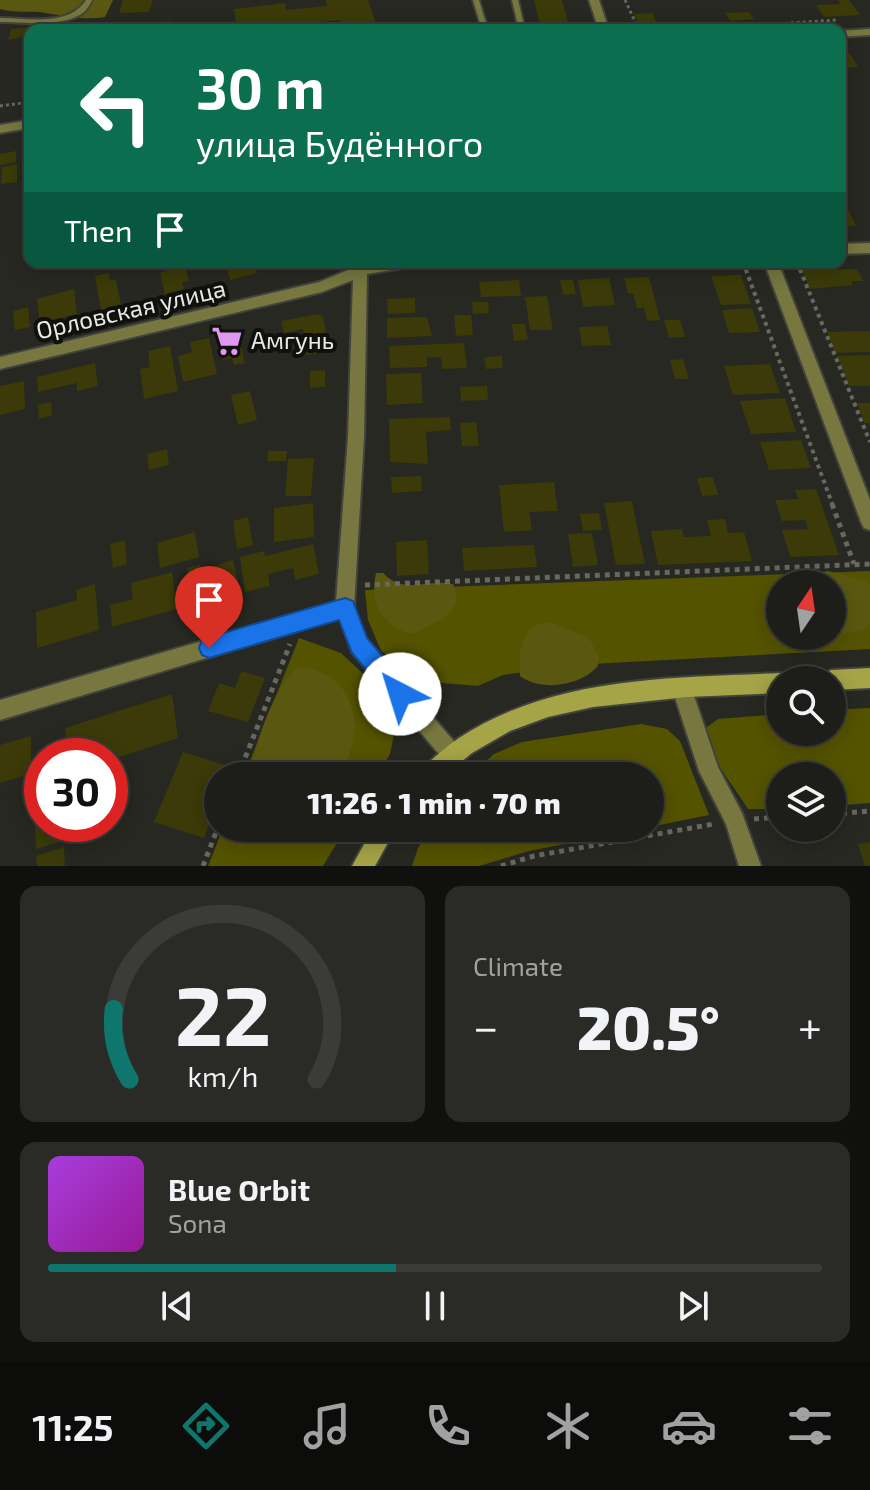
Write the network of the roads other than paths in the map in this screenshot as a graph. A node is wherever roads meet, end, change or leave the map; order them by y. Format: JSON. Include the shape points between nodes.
{"nodes":[{"id":1,"x":89,"y":0,"type":"edge"},
{"id":2,"x":476,"y":0,"type":"edge"},
{"id":3,"x":515,"y":0,"type":"edge"},
{"id":4,"x":594,"y":0,"type":"edge"},
{"id":5,"x":0,"y":20,"type":"edge"},
{"id":6,"x":483,"y":24,"type":"edge"},
{"id":7,"x":521,"y":24,"type":"edge"},
{"id":8,"x":602,"y":24,"type":"edge"},
{"id":9,"x":870,"y":32,"type":"edge"},
{"id":10,"x":846,"y":34,"type":"edge"},
{"id":11,"x":24,"y":125,"type":"edge"},
{"id":12,"x":0,"y":129,"type":"edge"},
{"id":13,"x":870,"y":248,"type":"edge"},
{"id":14,"x":846,"y":249,"type":"edge"},
{"id":15,"x":358,"y":268,"type":"edge"},
{"id":16,"x":360,"y":268,"type":"edge"},
{"id":17,"x":773,"y":268,"type":"edge"},
{"id":18,"x":0,"y":363,"type":"edge"},
{"id":19,"x":870,"y":522,"type":"edge"},
{"id":20,"x":345,"y":608,"type":"junction"},
{"id":21,"x":870,"y":678,"type":"edge"},
{"id":22,"x":846,"y":679,"type":"edge"},
{"id":23,"x":766,"y":684,"type":"edge"},
{"id":24,"x":682,"y":688,"type":"junction"},
{"id":25,"x":0,"y":710,"type":"edge"},
{"id":26,"x":451,"y":753,"type":"junction"},
{"id":27,"x":442,"y":762,"type":"edge"},
{"id":28,"x":377,"y":842,"type":"edge"},
{"id":29,"x":363,"y":866,"type":"edge"},
{"id":30,"x":750,"y":866,"type":"edge"}],
"edges":[{"from":1,"to":5,"type":"lane","via":[[79,14],[67,18]]},
{"from":2,"to":6,"type":"lane"},
{"from":3,"to":7,"type":"lane"},
{"from":4,"to":8,"type":"street"},
{"from":9,"to":10,"type":"street"},
{"from":11,"to":12,"type":"street"},
{"from":13,"to":14,"type":"street"},
{"from":15,"to":18,"type":"street","name":"Орловская улица","via":[[322,287]]},
{"from":16,"to":20,"type":"street"},
{"from":17,"to":19,"type":"street"},
{"from":20,"to":25,"type":"street"},
{"from":20,"to":26,"type":"street","via":[[359,645]]},
{"from":21,"to":22,"type":"main road"},
{"from":23,"to":24,"type":"main road"},
{"from":24,"to":26,"type":"main road","via":[[588,696],[513,718]]},
{"from":24,"to":30,"type":"street","via":[[709,771],[735,820]]},
{"from":26,"to":27,"type":"main road"},
{"from":28,"to":29,"type":"main road"}]}
